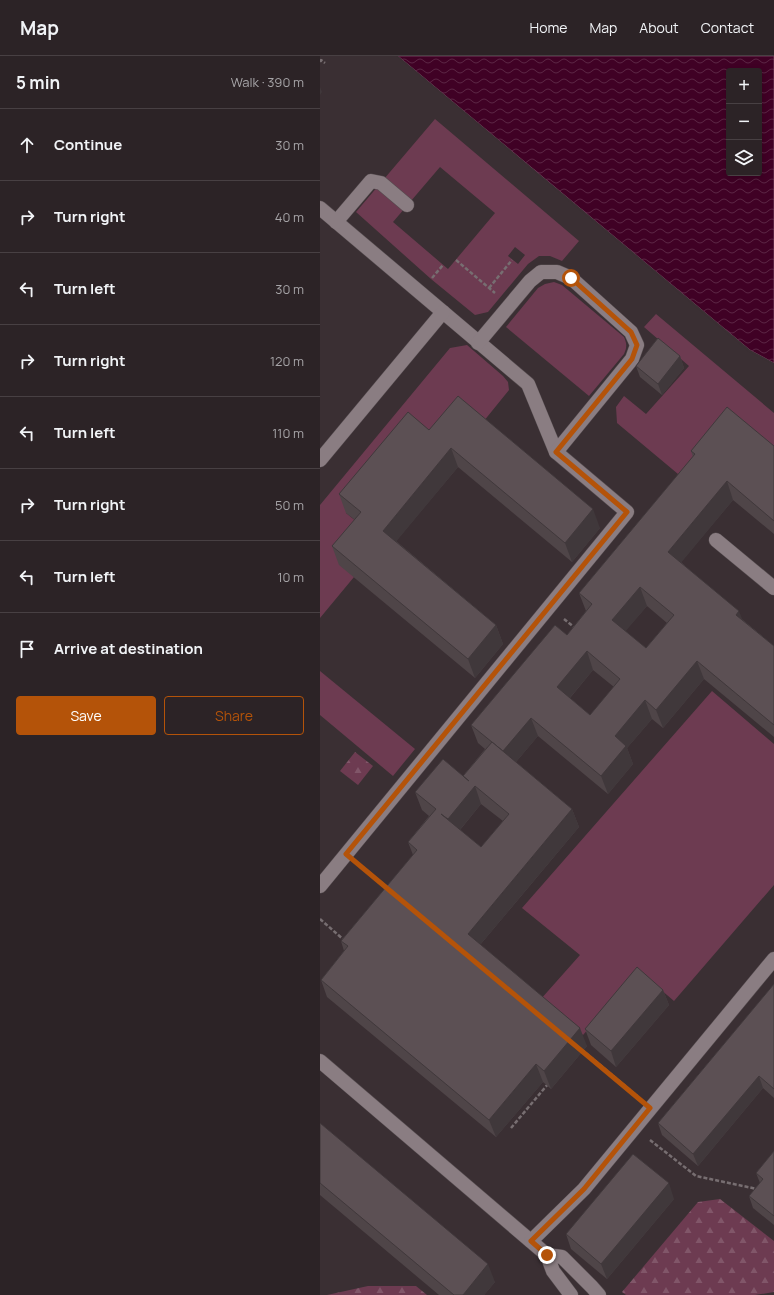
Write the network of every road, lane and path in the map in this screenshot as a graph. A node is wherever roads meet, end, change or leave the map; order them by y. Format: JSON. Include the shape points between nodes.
{"nodes":[{"id":1,"x":320,"y":62,"type":"edge"},
{"id":2,"x":325,"y":63,"type":"dead end"},
{"id":3,"x":407,"y":205,"type":"dead end"},
{"id":4,"x":320,"y":208,"type":"edge"},
{"id":5,"x":336,"y":222,"type":"junction"},
{"id":6,"x":456,"y":260,"type":"dead end"},
{"id":7,"x":512,"y":260,"type":"dead end"},
{"id":8,"x":443,"y":264,"type":"dead end"},
{"id":9,"x":438,"y":271,"type":"dead end"},
{"id":10,"x":489,"y":288,"type":"junction"},
{"id":11,"x":509,"y":305,"type":"junction"},
{"id":12,"x":443,"y":312,"type":"junction"},
{"id":13,"x":478,"y":343,"type":"junction"},
{"id":14,"x":556,"y":452,"type":"junction"},
{"id":15,"x":320,"y":460,"type":"edge"},
{"id":16,"x":716,"y":540,"type":"dead end"},
{"id":17,"x":774,"y":588,"type":"edge"},
{"id":18,"x":549,"y":607,"type":"junction"},
{"id":19,"x":576,"y":629,"type":"edge"},
{"id":20,"x":346,"y":854,"type":"junction"},
{"id":21,"x":320,"y":886,"type":"edge"},
{"id":22,"x":392,"y":892,"type":"edge"},
{"id":23,"x":320,"y":919,"type":"edge"},
{"id":24,"x":349,"y":944,"type":"edge"},
{"id":25,"x":774,"y":959,"type":"edge"},
{"id":26,"x":579,"y":1048,"type":"edge"},
{"id":27,"x":320,"y":1061,"type":"edge"},
{"id":28,"x":552,"y":1080,"type":"edge"},
{"id":29,"x":650,"y":1108,"type":"junction"},
{"id":30,"x":511,"y":1128,"type":"dead end"},
{"id":31,"x":634,"y":1128,"type":"junction"},
{"id":32,"x":760,"y":1190,"type":"edge"},
{"id":33,"x":531,"y":1241,"type":"junction"},
{"id":34,"x":547,"y":1255,"type":"junction"},
{"id":35,"x":571,"y":1295,"type":"edge"},
{"id":36,"x":599,"y":1295,"type":"edge"}],
"edges":[{"from":1,"to":2,"type":"path","via":[[321,60]]},
{"from":3,"to":5,"type":"lane","via":[[380,183],[372,181]]},
{"from":4,"to":5,"type":"lane"},
{"from":5,"to":12,"type":"lane"},
{"from":6,"to":10,"type":"path"},
{"from":7,"to":10,"type":"path"},
{"from":8,"to":9,"type":"path"},
{"from":10,"to":11,"type":"path"},
{"from":11,"to":13,"type":"lane"},
{"from":11,"to":14,"type":"lane","via":[[541,272],[557,272],[571,278],[631,332],[637,345],[632,359]]},
{"from":12,"to":13,"type":"lane"},
{"from":12,"to":15,"type":"lane"},
{"from":13,"to":14,"type":"lane","via":[[528,384]]},
{"from":14,"to":18,"type":"lane","via":[[627,512]]},
{"from":16,"to":17,"type":"lane"},
{"from":18,"to":19,"type":"path"},
{"from":18,"to":20,"type":"lane"},
{"from":20,"to":21,"type":"lane"},
{"from":20,"to":22,"type":"path"},
{"from":23,"to":24,"type":"path"},
{"from":25,"to":29,"type":"lane"},
{"from":26,"to":29,"type":"path"},
{"from":27,"to":33,"type":"lane"},
{"from":28,"to":30,"type":"path"},
{"from":29,"to":31,"type":"lane"},
{"from":31,"to":32,"type":"path","via":[[696,1176]]},
{"from":31,"to":33,"type":"lane","via":[[584,1189]]},
{"from":33,"to":34,"type":"lane"},
{"from":34,"to":35,"type":"lane","via":[[553,1271]]},
{"from":34,"to":36,"type":"lane","via":[[562,1257]]}]}
